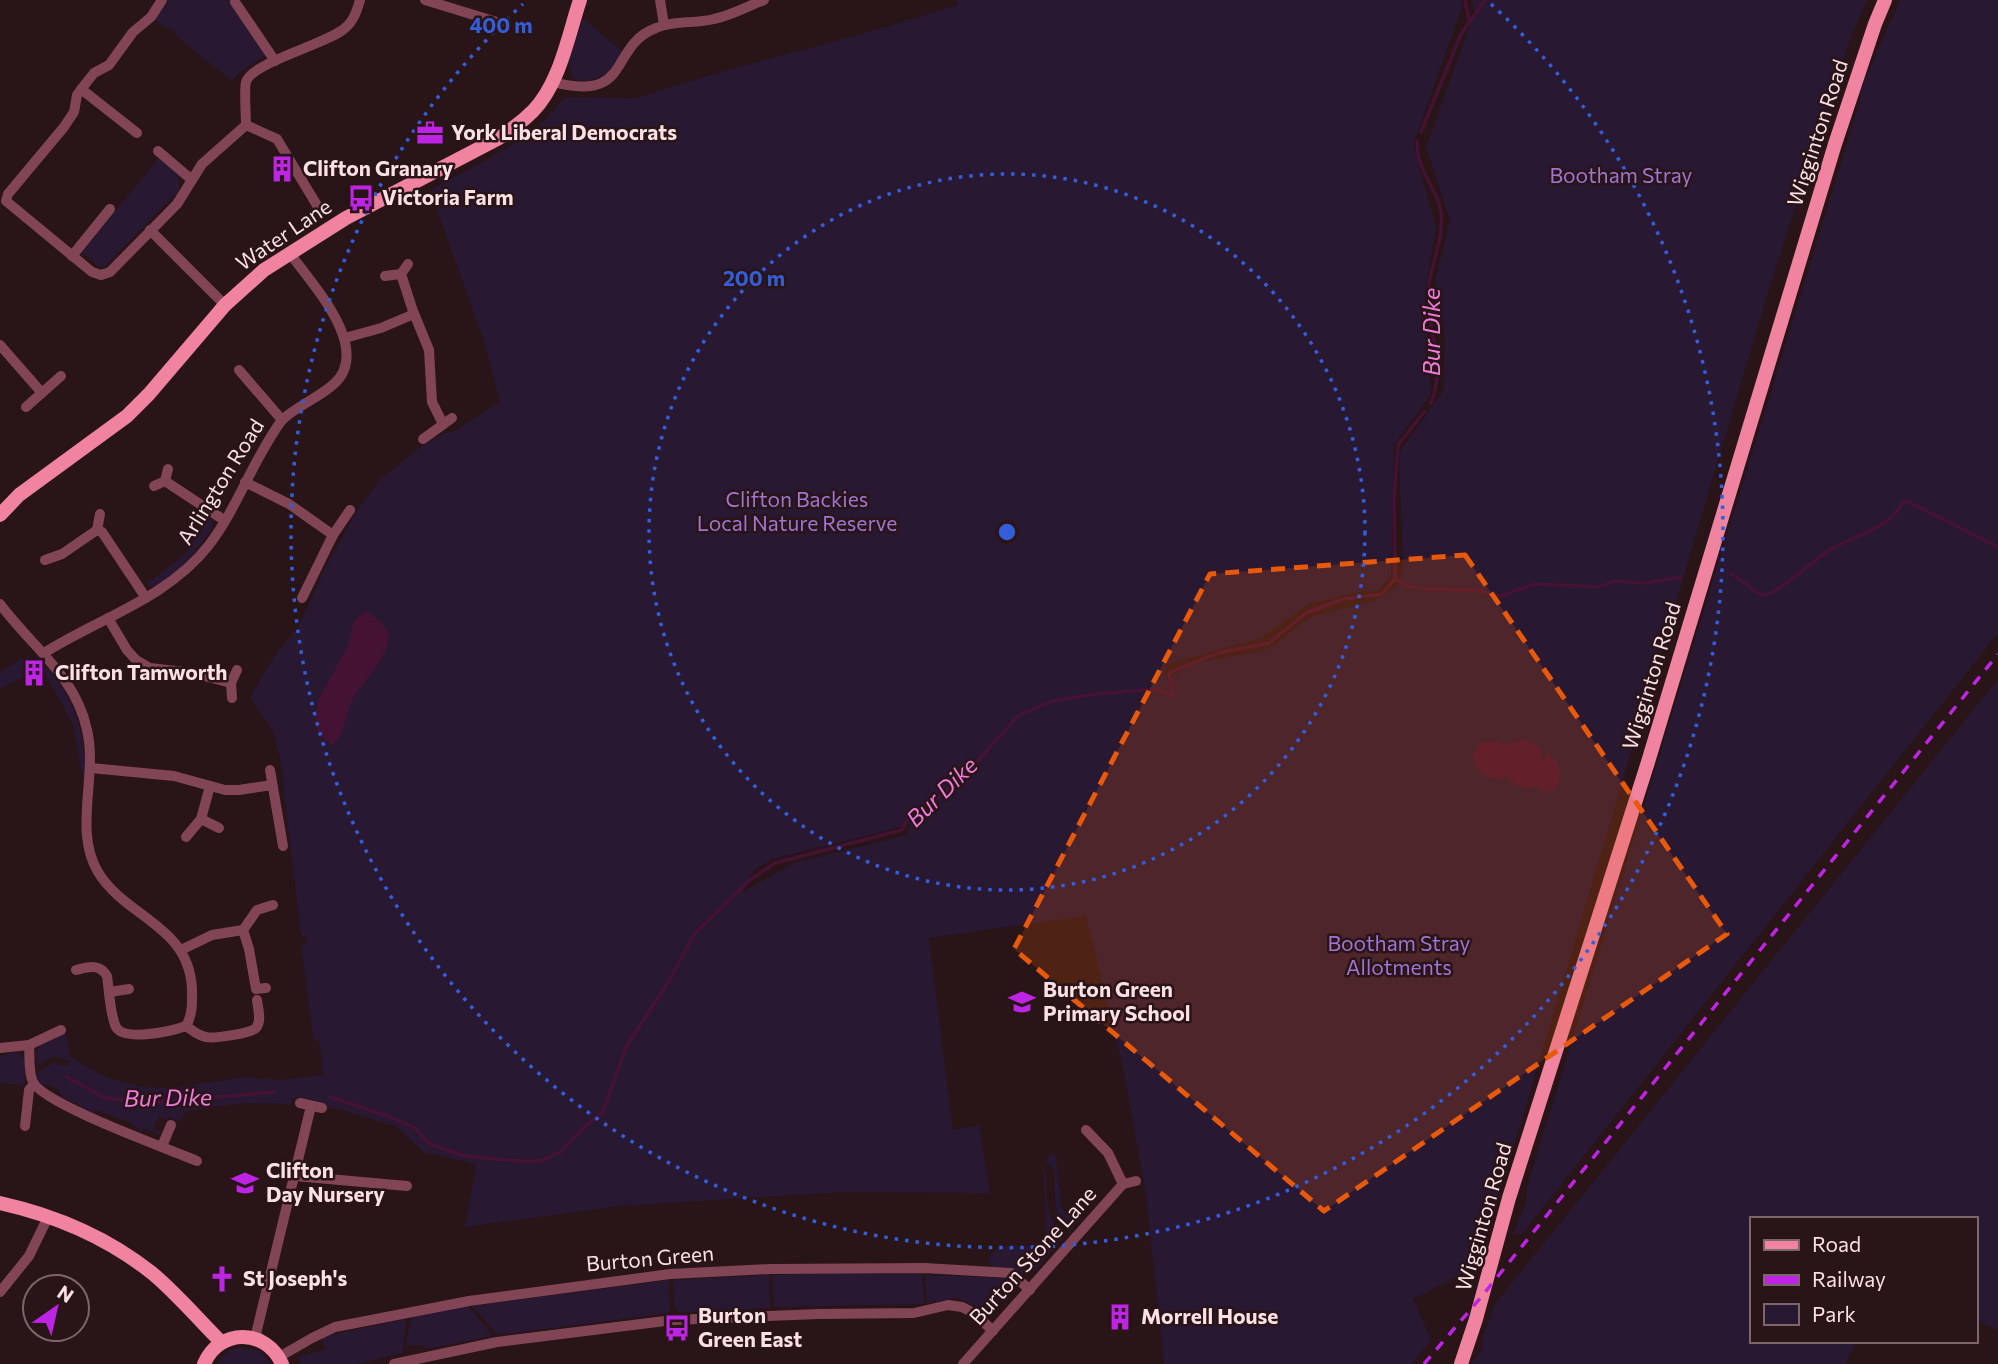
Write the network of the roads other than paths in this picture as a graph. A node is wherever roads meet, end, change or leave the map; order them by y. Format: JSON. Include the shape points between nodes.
{"nodes":[{"id":1,"x":162,"y":0,"type":"edge"},
{"id":2,"x":360,"y":0,"type":"edge"},
{"id":3,"x":425,"y":0,"type":"edge"},
{"id":4,"x":580,"y":0,"type":"edge"},
{"id":5,"x":660,"y":0,"type":"edge"},
{"id":6,"x":764,"y":0,"type":"edge"},
{"id":7,"x":1885,"y":0,"type":"edge"},
{"id":8,"x":235,"y":2,"type":"edge"},
{"id":9,"x":500,"y":23,"type":"dead end"},
{"id":10,"x":664,"y":25,"type":"junction"},
{"id":11,"x":275,"y":61,"type":"junction"},
{"id":12,"x":553,"y":82,"type":"junction"},
{"id":13,"x":81,"y":89,"type":"junction"},
{"id":14,"x":246,"y":125,"type":"junction"},
{"id":15,"x":137,"y":133,"type":"dead end"},
{"id":16,"x":158,"y":151,"type":"dead end"},
{"id":17,"x":192,"y":180,"type":"junction"},
{"id":18,"x":318,"y":207,"type":"dead end"},
{"id":19,"x":110,"y":209,"type":"dead end"},
{"id":20,"x":150,"y":230,"type":"junction"},
{"id":21,"x":289,"y":252,"type":"junction"},
{"id":22,"x":72,"y":257,"type":"junction"},
{"id":23,"x":384,"y":275,"type":"dead end"},
{"id":24,"x":226,"y":305,"type":"junction"},
{"id":25,"x":414,"y":314,"type":"junction"},
{"id":26,"x":345,"y":338,"type":"junction"},
{"id":27,"x":0,"y":346,"type":"edge"},
{"id":28,"x":239,"y":370,"type":"dead end"},
{"id":29,"x":61,"y":376,"type":"dead end"},
{"id":30,"x":250,"y":383,"type":"junction"},
{"id":31,"x":241,"y":392,"type":"dead end"},
{"id":32,"x":42,"y":393,"type":"junction"},
{"id":33,"x":26,"y":407,"type":"dead end"},
{"id":34,"x":282,"y":420,"type":"junction"},
{"id":35,"x":423,"y":439,"type":"dead end"},
{"id":36,"x":168,"y":469,"type":"dead end"},
{"id":37,"x":245,"y":482,"type":"junction"},
{"id":38,"x":349,"y":510,"type":"dead end"},
{"id":39,"x":100,"y":514,"type":"dead end"},
{"id":40,"x":0,"y":515,"type":"edge"},
{"id":41,"x":224,"y":520,"type":"junction"},
{"id":42,"x":97,"y":530,"type":"junction"},
{"id":43,"x":332,"y":535,"type":"junction"},
{"id":44,"x":45,"y":560,"type":"dead end"},
{"id":45,"x":146,"y":598,"type":"junction"},
{"id":46,"x":302,"y":598,"type":"dead end"},
{"id":47,"x":0,"y":604,"type":"edge"},
{"id":48,"x":108,"y":618,"type":"junction"},
{"id":49,"x":44,"y":653,"type":"junction"},
{"id":50,"x":237,"y":670,"type":"dead end"},
{"id":51,"x":231,"y":683,"type":"junction"},
{"id":52,"x":232,"y":698,"type":"dead end"},
{"id":53,"x":91,"y":768,"type":"junction"},
{"id":54,"x":270,"y":770,"type":"dead end"},
{"id":55,"x":272,"y":785,"type":"junction"},
{"id":56,"x":210,"y":786,"type":"junction"},
{"id":57,"x":201,"y":819,"type":"junction"},
{"id":58,"x":219,"y":828,"type":"dead end"},
{"id":59,"x":186,"y":837,"type":"dead end"},
{"id":60,"x":283,"y":846,"type":"dead end"},
{"id":61,"x":273,"y":905,"type":"dead end"},
{"id":62,"x":243,"y":930,"type":"junction"},
{"id":63,"x":181,"y":950,"type":"junction"},
{"id":64,"x":76,"y":970,"type":"dead end"},
{"id":65,"x":266,"y":988,"type":"dead end"},
{"id":66,"x":129,"y":989,"type":"dead end"},
{"id":67,"x":110,"y":992,"type":"junction"},
{"id":68,"x":257,"y":1000,"type":"dead end"},
{"id":69,"x":186,"y":1026,"type":"junction"},
{"id":70,"x":61,"y":1030,"type":"dead end"},
{"id":71,"x":29,"y":1045,"type":"junction"},
{"id":72,"x":0,"y":1048,"type":"edge"},
{"id":73,"x":34,"y":1084,"type":"junction"},
{"id":74,"x":311,"y":1106,"type":"dead end"},
{"id":75,"x":172,"y":1125,"type":"dead end"},
{"id":76,"x":25,"y":1126,"type":"dead end"},
{"id":77,"x":1086,"y":1130,"type":"dead end"},
{"id":78,"x":162,"y":1146,"type":"junction"},
{"id":79,"x":197,"y":1161,"type":"dead end"},
{"id":80,"x":295,"y":1176,"type":"junction"},
{"id":81,"x":1136,"y":1181,"type":"dead end"},
{"id":82,"x":1123,"y":1184,"type":"junction"},
{"id":83,"x":407,"y":1186,"type":"dead end"},
{"id":84,"x":0,"y":1203,"type":"edge"},
{"id":85,"x":48,"y":1217,"type":"junction"},
{"id":86,"x":1030,"y":1290,"type":"junction"},
{"id":87,"x":0,"y":1292,"type":"edge"},
{"id":88,"x":993,"y":1331,"type":"junction"},
{"id":89,"x":255,"y":1338,"type":"junction"},
{"id":90,"x":221,"y":1342,"type":"junction"},
{"id":91,"x":280,"y":1361,"type":"edge"},
{"id":92,"x":204,"y":1364,"type":"edge"},
{"id":93,"x":394,"y":1364,"type":"edge"},
{"id":94,"x":963,"y":1364,"type":"edge"},
{"id":95,"x":1461,"y":1364,"type":"edge"}],
"edges":[{"from":1,"to":13,"type":"street","via":[[109,65],[94,73]]},
{"from":2,"to":11,"type":"street","via":[[344,30]]},
{"from":3,"to":9,"type":"street"},
{"from":4,"to":12,"type":"main road","name":"Water Lane"},
{"from":5,"to":10,"type":"street"},
{"from":6,"to":10,"type":"street","via":[[717,19]]},
{"from":7,"to":95,"type":"main road","name":"Wigginton Road","via":[[1835,144]]},
{"from":8,"to":11,"type":"street"},
{"from":10,"to":12,"type":"street","via":[[636,42],[618,70],[601,83],[575,87]]},
{"from":11,"to":14,"type":"street","via":[[245,82]]},
{"from":12,"to":21,"type":"main road","name":"Water Lane","via":[[535,110],[499,138]]},
{"from":13,"to":15,"type":"street"},
{"from":13,"to":22,"type":"street","via":[[64,127],[6,201]]},
{"from":14,"to":17,"type":"street","via":[[202,164]]},
{"from":14,"to":18,"type":"street","via":[[276,139]]},
{"from":16,"to":17,"type":"street"},
{"from":17,"to":20,"type":"street","via":[[177,204]]},
{"from":19,"to":22,"type":"street"},
{"from":20,"to":22,"type":"street","via":[[110,272],[92,272]]},
{"from":20,"to":24,"type":"street"},
{"from":21,"to":24,"type":"main road","name":"Water Lane"},
{"from":21,"to":26,"type":"street"},
{"from":23,"to":25,"type":"street","via":[[404,269]]},
{"from":24,"to":40,"type":"main road","name":"Water Lane","via":[[127,416],[19,495]]},
{"from":25,"to":26,"type":"street"},
{"from":25,"to":35,"type":"street","via":[[429,350],[432,402],[447,421]]},
{"from":26,"to":34,"type":"street","name":"Arlington Road","via":[[347,360],[336,382]]},
{"from":27,"to":32,"type":"street"},
{"from":28,"to":30,"type":"street"},
{"from":29,"to":32,"type":"street"},
{"from":30,"to":31,"type":"street"},
{"from":30,"to":34,"type":"street"},
{"from":32,"to":33,"type":"street"},
{"from":34,"to":37,"type":"street","name":"Arlington Road"},
{"from":36,"to":41,"type":"street","via":[[159,483]]},
{"from":37,"to":41,"type":"street","name":"Arlington Road"},
{"from":37,"to":43,"type":"street","via":[[289,504]]},
{"from":38,"to":43,"type":"street"},
{"from":39,"to":42,"type":"street"},
{"from":41,"to":45,"type":"street","name":"Arlington Road","via":[[198,558]]},
{"from":42,"to":44,"type":"street"},
{"from":42,"to":45,"type":"street"},
{"from":43,"to":46,"type":"street"},
{"from":45,"to":48,"type":"street","name":"Arlington Road"},
{"from":47,"to":49,"type":"street"},
{"from":48,"to":49,"type":"street","name":"Arlington Road"},
{"from":48,"to":51,"type":"street","via":[[127,650],[150,668]]},
{"from":49,"to":53,"type":"street","via":[[76,696],[87,729]]},
{"from":50,"to":51,"type":"street"},
{"from":51,"to":52,"type":"street"},
{"from":53,"to":56,"type":"street","via":[[174,776]]},
{"from":53,"to":63,"type":"street","via":[[87,830],[97,871]]},
{"from":54,"to":55,"type":"street"},
{"from":55,"to":56,"type":"street","via":[[239,790]]},
{"from":55,"to":60,"type":"street"},
{"from":56,"to":57,"type":"street"},
{"from":57,"to":58,"type":"street"},
{"from":57,"to":59,"type":"street"},
{"from":61,"to":62,"type":"street","via":[[257,911]]},
{"from":62,"to":63,"type":"street","via":[[212,935]]},
{"from":62,"to":65,"type":"street","via":[[256,989]]},
{"from":63,"to":69,"type":"street","via":[[191,982],[192,1006]]},
{"from":64,"to":67,"type":"street","via":[[99,967],[107,976]]},
{"from":66,"to":67,"type":"street"},
{"from":67,"to":69,"type":"street","via":[[116,1026],[122,1033]]},
{"from":68,"to":69,"type":"street","via":[[260,1021],[251,1031],[208,1038]]},
{"from":70,"to":71,"type":"street"},
{"from":71,"to":72,"type":"street"},
{"from":71,"to":73,"type":"street"},
{"from":73,"to":76,"type":"street","via":[[29,1090]]},
{"from":73,"to":78,"type":"street","via":[[90,1118]]},
{"from":74,"to":80,"type":"street"},
{"from":75,"to":78,"type":"street"},
{"from":77,"to":82,"type":"street","via":[[1108,1153]]},
{"from":78,"to":79,"type":"street"},
{"from":80,"to":83,"type":"street"},
{"from":80,"to":89,"type":"street"},
{"from":81,"to":82,"type":"street","name":"Burton Stone Lane"},
{"from":82,"to":86,"type":"street","name":"Burton Stone Lane"},
{"from":84,"to":85,"type":"main road"},
{"from":85,"to":87,"type":"street","via":[[29,1256]]},
{"from":85,"to":90,"type":"main road","via":[[133,1259]]},
{"from":86,"to":88,"type":"street","name":"Burton Stone Lane"},
{"from":86,"to":91,"type":"street","name":"Burton Green","via":[[1011,1273],[924,1268],[670,1274],[469,1301],[335,1327]]},
{"from":88,"to":93,"type":"street","via":[[974,1313],[948,1305],[914,1313],[673,1320],[498,1342]]},
{"from":88,"to":94,"type":"street","name":"Burton Stone Lane"},
{"from":89,"to":90,"type":"main road","via":[[233,1337]]},
{"from":89,"to":91,"type":"main road","via":[[268,1344]]},
{"from":90,"to":92,"type":"main road"}]}
